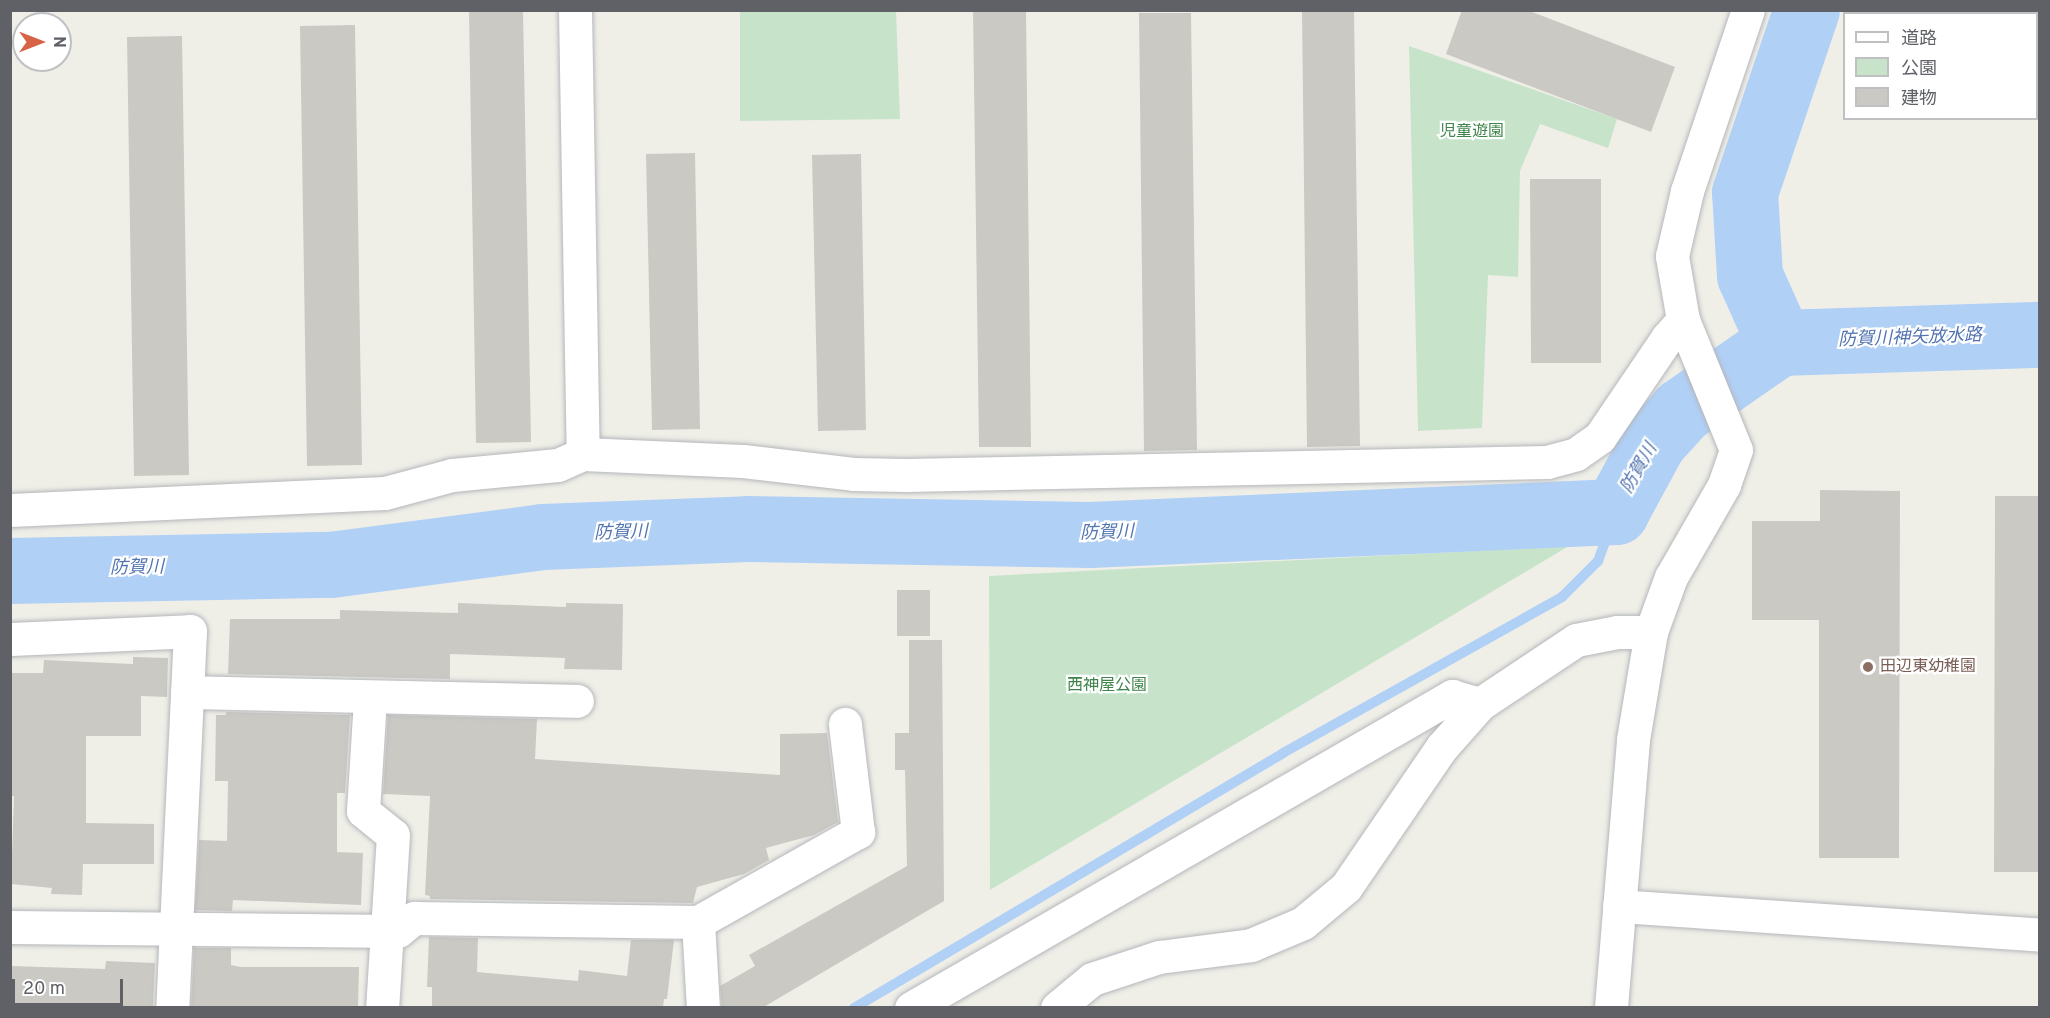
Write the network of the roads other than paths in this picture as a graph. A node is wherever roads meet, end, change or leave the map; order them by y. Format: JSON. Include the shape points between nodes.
{"nodes":[{"id":1,"x":575,"y":10,"type":"edge"},
{"id":2,"x":1748,"y":10,"type":"edge"},
{"id":3,"x":1683,"y":320,"type":"junction"},
{"id":4,"x":583,"y":454,"type":"junction"},
{"id":5,"x":10,"y":510,"type":"edge"},
{"id":6,"x":1651,"y":632,"type":"junction"},
{"id":7,"x":10,"y":639,"type":"edge"},
{"id":8,"x":187,"y":692,"type":"junction"},
{"id":9,"x":370,"y":699,"type":"junction"},
{"id":10,"x":577,"y":701,"type":"dead end"},
{"id":11,"x":1480,"y":704,"type":"junction"},
{"id":12,"x":846,"y":724,"type":"dead end"},
{"id":13,"x":1619,"y":906,"type":"junction"},
{"id":14,"x":698,"y":922,"type":"junction"},
{"id":15,"x":10,"y":927,"type":"edge"},
{"id":16,"x":176,"y":929,"type":"junction"},
{"id":17,"x":386,"y":931,"type":"junction"},
{"id":18,"x":2040,"y":935,"type":"edge"},
{"id":19,"x":172,"y":1008,"type":"edge"},
{"id":20,"x":382,"y":1008,"type":"edge"},
{"id":21,"x":703,"y":1008,"type":"edge"},
{"id":22,"x":911,"y":1008,"type":"edge"},
{"id":23,"x":1057,"y":1008,"type":"edge"},
{"id":24,"x":1611,"y":1008,"type":"edge"}],
"edges":[{"from":1,"to":4,"type":"street"},
{"from":2,"to":3,"type":"street","via":[[1687,191],[1672,256]]},
{"from":3,"to":4,"type":"street","via":[[1600,437],[1576,454],[1547,462],[906,476],[743,461]]},
{"from":3,"to":6,"type":"street","via":[[1736,450],[1724,485],[1671,577]]},
{"from":4,"to":5,"type":"street","via":[[558,465],[452,475],[385,493]]},
{"from":6,"to":11,"type":"street","via":[[1617,632],[1576,640]]},
{"from":6,"to":13,"type":"street","via":[[1633,740]]},
{"from":7,"to":8,"type":"street","via":[[190,631]]},
{"from":8,"to":9,"type":"street"},
{"from":8,"to":16,"type":"street"},
{"from":9,"to":10,"type":"street"},
{"from":9,"to":17,"type":"street","via":[[363,811],[393,835]]},
{"from":11,"to":22,"type":"street","via":[[1452,696]]},
{"from":11,"to":23,"type":"street","via":[[1442,747],[1346,887],[1302,923],[1251,945],[1159,957],[1092,979]]},
{"from":12,"to":14,"type":"street","via":[[858,832]]},
{"from":13,"to":18,"type":"street"},
{"from":13,"to":24,"type":"street"},
{"from":14,"to":17,"type":"street","via":[[414,918],[398,931]]},
{"from":14,"to":21,"type":"street"},
{"from":15,"to":16,"type":"street"},
{"from":16,"to":17,"type":"street"},
{"from":16,"to":19,"type":"street"},
{"from":17,"to":20,"type":"street"}]}
